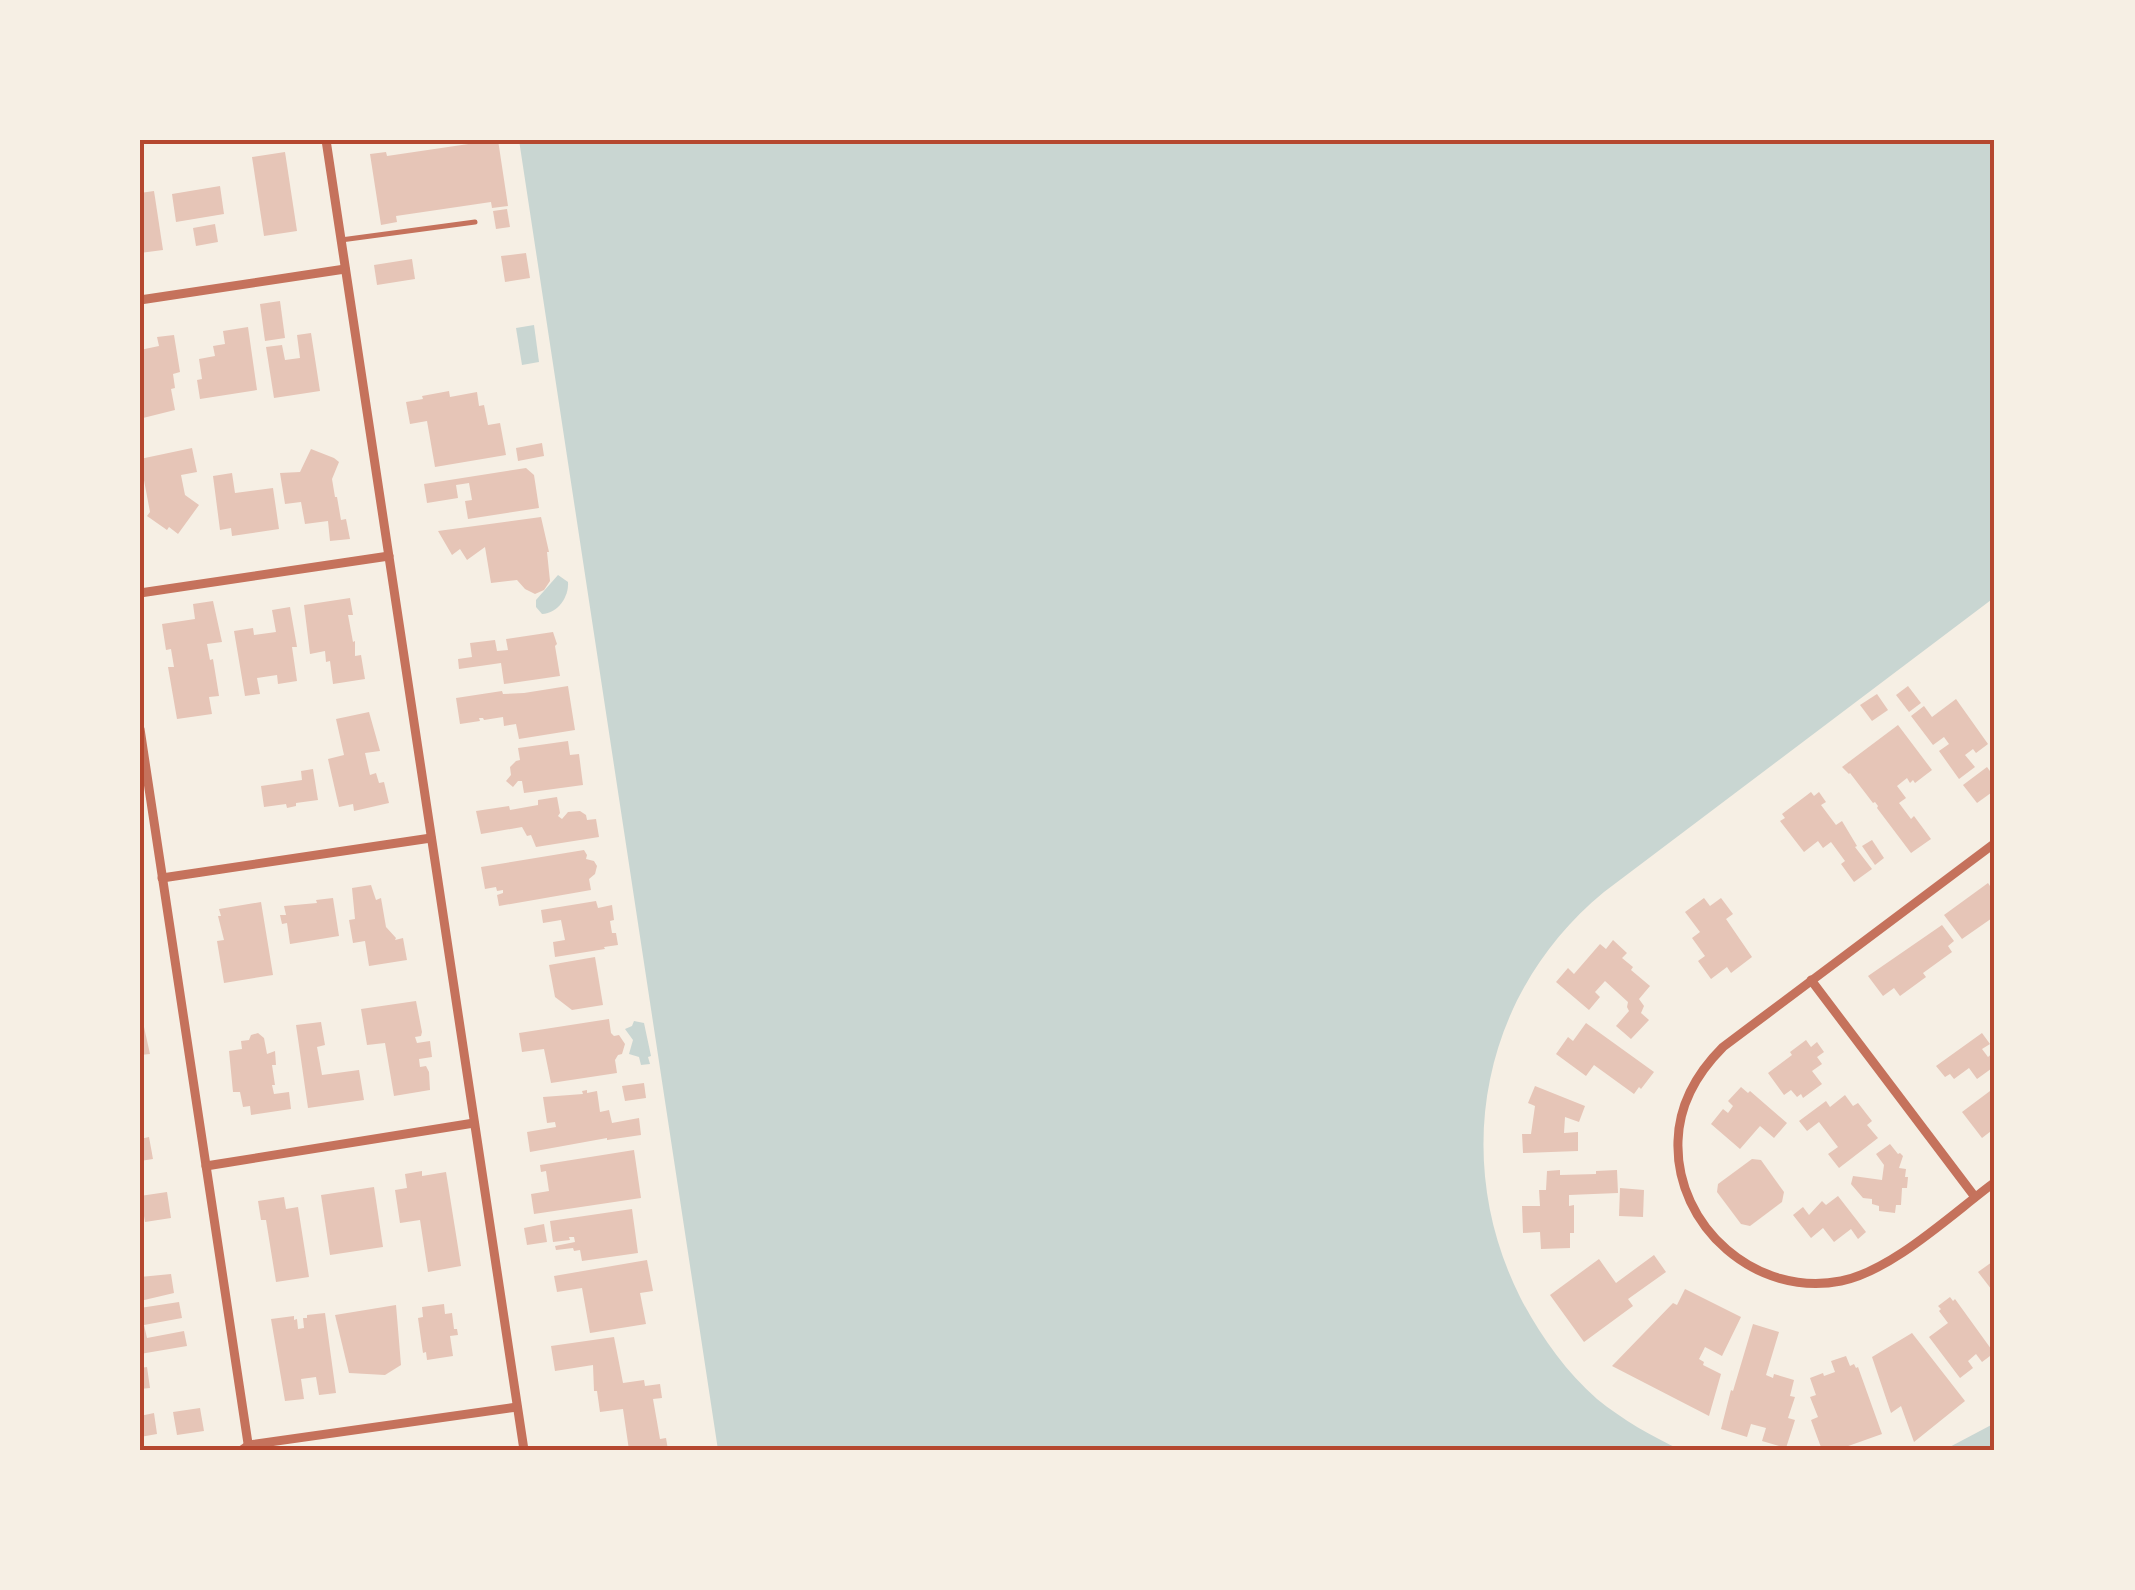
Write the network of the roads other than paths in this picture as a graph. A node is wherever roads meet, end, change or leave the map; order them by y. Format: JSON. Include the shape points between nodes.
{"nodes":[{"id":1,"x":326,"y":140,"type":"edge"},
{"id":2,"x":475,"y":222,"type":"dead end"},
{"id":3,"x":341,"y":240,"type":"junction"},
{"id":4,"x":346,"y":269,"type":"junction"},
{"id":5,"x":140,"y":300,"type":"edge"},
{"id":6,"x":389,"y":556,"type":"junction"},
{"id":7,"x":140,"y":593,"type":"edge"},
{"id":8,"x":140,"y":729,"type":"edge"},
{"id":9,"x":431,"y":838,"type":"junction"},
{"id":10,"x":1995,"y":842,"type":"edge"},
{"id":11,"x":162,"y":878,"type":"junction"},
{"id":12,"x":1810,"y":980,"type":"junction"},
{"id":13,"x":474,"y":1123,"type":"junction"},
{"id":14,"x":206,"y":1166,"type":"junction"},
{"id":15,"x":1995,"y":1182,"type":"edge"},
{"id":16,"x":1975,"y":1197,"type":"junction"},
{"id":17,"x":518,"y":1408,"type":"junction"},
{"id":18,"x":247,"y":1448,"type":"edge"},
{"id":19,"x":524,"y":1450,"type":"edge"}],
"edges":[{"from":1,"to":3,"type":"street"},
{"from":2,"to":3,"type":"lane"},
{"from":3,"to":4,"type":"street"},
{"from":4,"to":5,"type":"street"},
{"from":4,"to":6,"type":"street"},
{"from":6,"to":7,"type":"street"},
{"from":6,"to":9,"type":"street"},
{"from":8,"to":11,"type":"street"},
{"from":9,"to":11,"type":"street"},
{"from":9,"to":13,"type":"street"},
{"from":10,"to":12,"type":"street"},
{"from":11,"to":14,"type":"street"},
{"from":12,"to":16,"type":"street"},
{"from":12,"to":16,"type":"street","via":[[1724,1046],[1693,1086],[1680,1123],[1679,1159],[1702,1222],[1754,1270],[1820,1284],[1881,1266]]},
{"from":13,"to":14,"type":"street"},
{"from":13,"to":17,"type":"street"},
{"from":14,"to":18,"type":"street"},
{"from":15,"to":16,"type":"street"},
{"from":17,"to":18,"type":"street"},
{"from":17,"to":19,"type":"street"}]}
